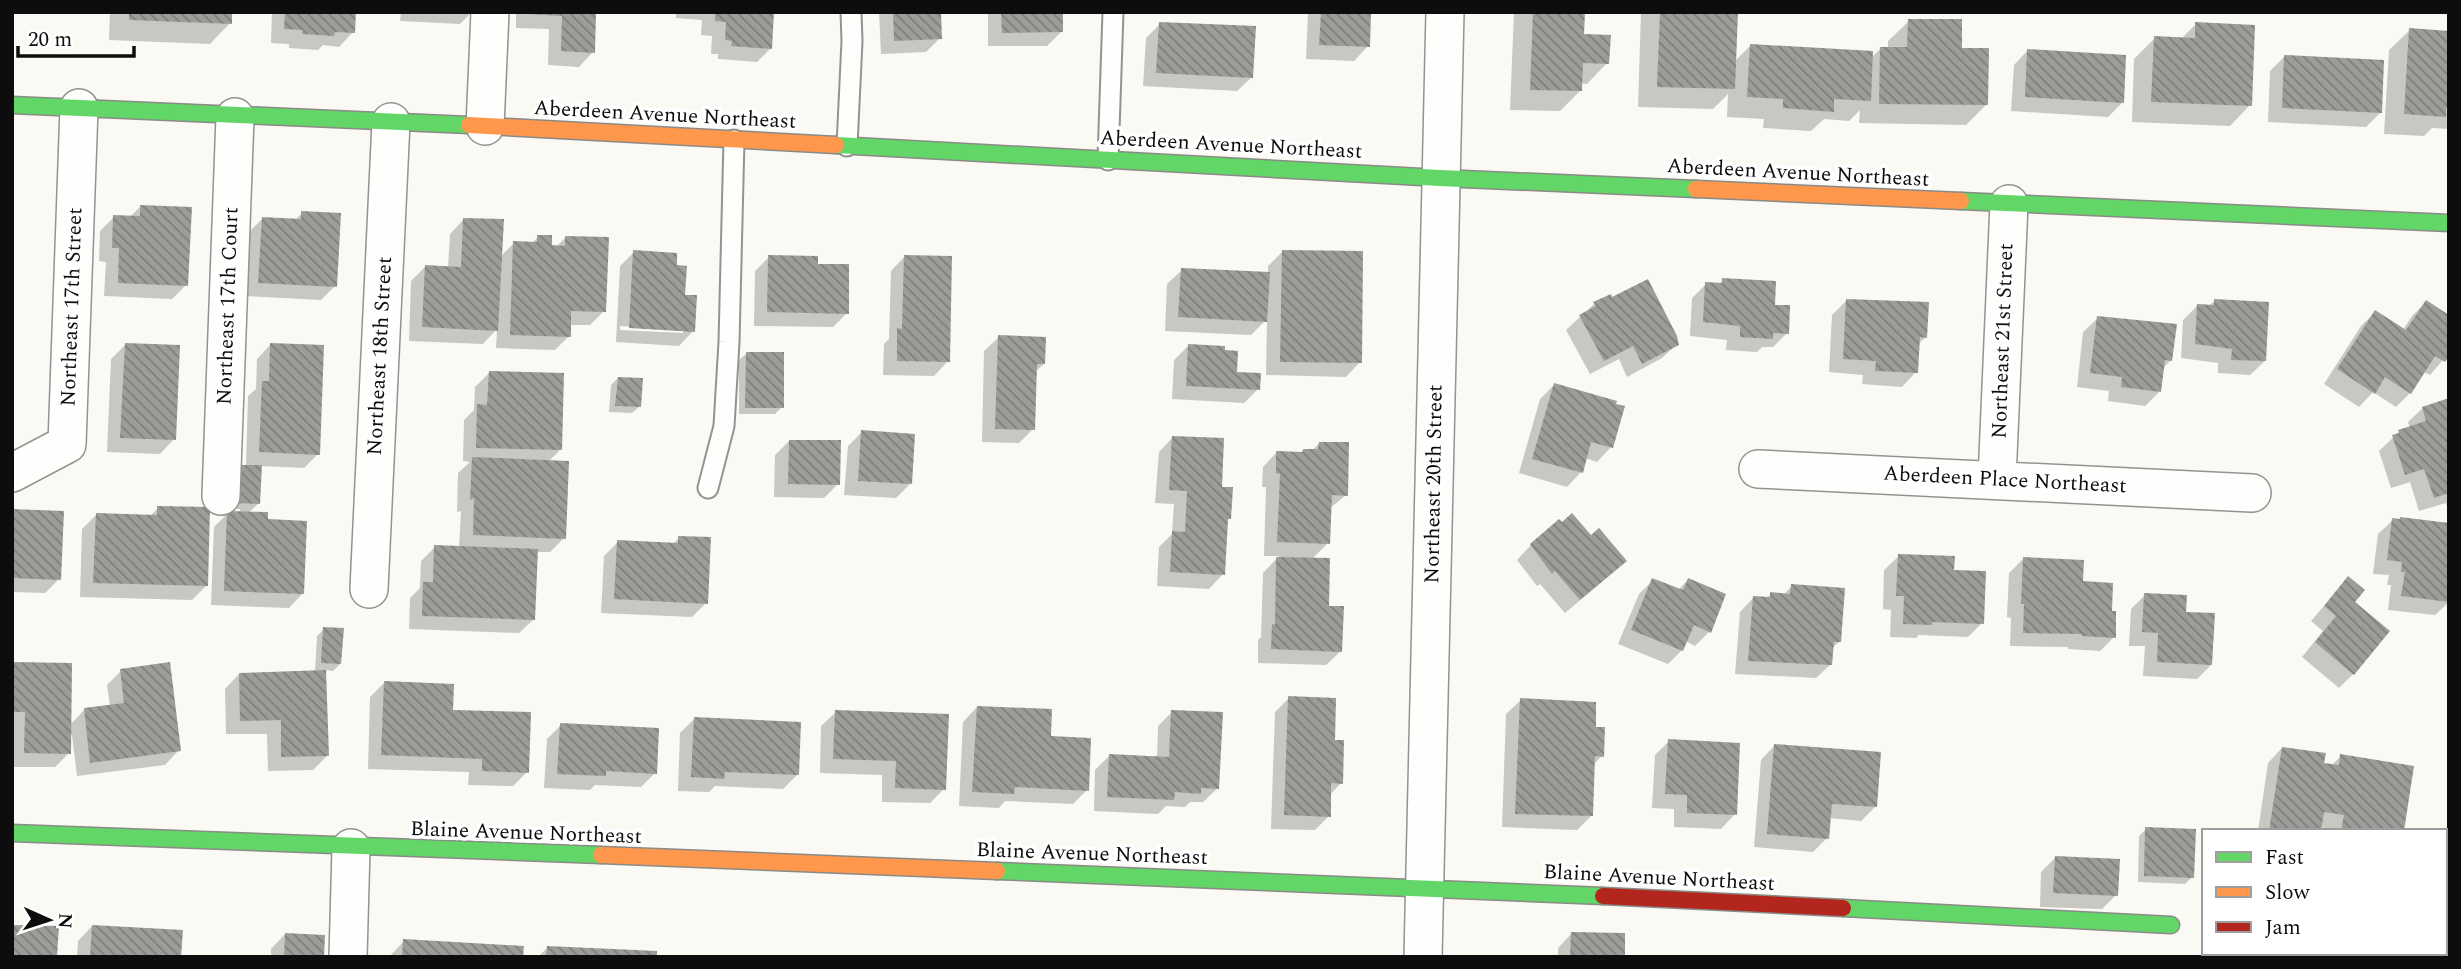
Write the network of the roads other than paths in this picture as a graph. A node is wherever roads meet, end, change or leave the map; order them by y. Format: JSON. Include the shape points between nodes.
{"nodes":[{"id":1,"x":490,"y":12,"type":"edge"},
{"id":2,"x":851,"y":12,"type":"edge"},
{"id":3,"x":1113,"y":12,"type":"edge"},
{"id":4,"x":1445,"y":12,"type":"edge"},
{"id":5,"x":12,"y":106,"type":"edge"},
{"id":6,"x":79,"y":108,"type":"junction"},
{"id":7,"x":235,"y":117,"type":"junction"},
{"id":8,"x":391,"y":122,"type":"junction"},
{"id":9,"x":485,"y":126,"type":"junction"},
{"id":10,"x":734,"y":140,"type":"junction"},
{"id":11,"x":847,"y":146,"type":"junction"},
{"id":12,"x":1108,"y":160,"type":"junction"},
{"id":13,"x":1440,"y":178,"type":"junction"},
{"id":14,"x":2009,"y":204,"type":"junction"},
{"id":15,"x":2449,"y":223,"type":"edge"},
{"id":16,"x":1758,"y":468,"type":"dead end"},
{"id":17,"x":12,"y":473,"type":"edge"},
{"id":18,"x":1997,"y":479,"type":"junction"},
{"id":19,"x":708,"y":488,"type":"dead end"},
{"id":20,"x":2252,"y":493,"type":"dead end"},
{"id":21,"x":222,"y":496,"type":"dead end"},
{"id":22,"x":369,"y":589,"type":"dead end"},
{"id":23,"x":12,"y":833,"type":"edge"},
{"id":24,"x":351,"y":848,"type":"junction"},
{"id":25,"x":1425,"y":887,"type":"junction"},
{"id":26,"x":2171,"y":925,"type":"dead end"},
{"id":27,"x":348,"y":957,"type":"edge"},
{"id":28,"x":1423,"y":957,"type":"edge"}],
"edges":[{"from":1,"to":9,"type":"street"},
{"from":2,"to":11,"type":"lane"},
{"from":3,"to":12,"type":"lane"},
{"from":4,"to":13,"type":"street","name":"Northeast 20th Street"},
{"from":5,"to":6,"type":"street","name":"Aberdeen Avenue Northeast"},
{"from":6,"to":7,"type":"street","name":"Aberdeen Avenue Northeast"},
{"from":6,"to":17,"type":"street","name":"Northeast 17th Street","via":[[67,443]]},
{"from":7,"to":8,"type":"street","name":"Aberdeen Avenue Northeast"},
{"from":7,"to":21,"type":"street","name":"Northeast 17th Court"},
{"from":8,"to":9,"type":"street","name":"Aberdeen Avenue Northeast"},
{"from":8,"to":22,"type":"street","name":"Northeast 18th Street"},
{"from":9,"to":10,"type":"street","name":"Aberdeen Avenue Northeast"},
{"from":10,"to":11,"type":"street","name":"Aberdeen Avenue Northeast"},
{"from":10,"to":19,"type":"lane","via":[[724,426]]},
{"from":11,"to":12,"type":"street","name":"Aberdeen Avenue Northeast"},
{"from":12,"to":13,"type":"street","name":"Aberdeen Avenue Northeast"},
{"from":13,"to":14,"type":"street","name":"Aberdeen Avenue Northeast"},
{"from":13,"to":25,"type":"street","name":"Northeast 20th Street"},
{"from":14,"to":15,"type":"street","name":"Aberdeen Avenue Northeast"},
{"from":14,"to":18,"type":"street","name":"Northeast 21st Street"},
{"from":16,"to":18,"type":"street","name":"Aberdeen Place Northeast"},
{"from":18,"to":20,"type":"street","name":"Aberdeen Place Northeast"},
{"from":23,"to":24,"type":"street","name":"Blaine Avenue Northeast"},
{"from":24,"to":25,"type":"street","name":"Blaine Avenue Northeast"},
{"from":24,"to":27,"type":"street"},
{"from":25,"to":26,"type":"street","name":"Blaine Avenue Northeast"},
{"from":25,"to":28,"type":"street","name":"Northeast 20th Street"}]}
